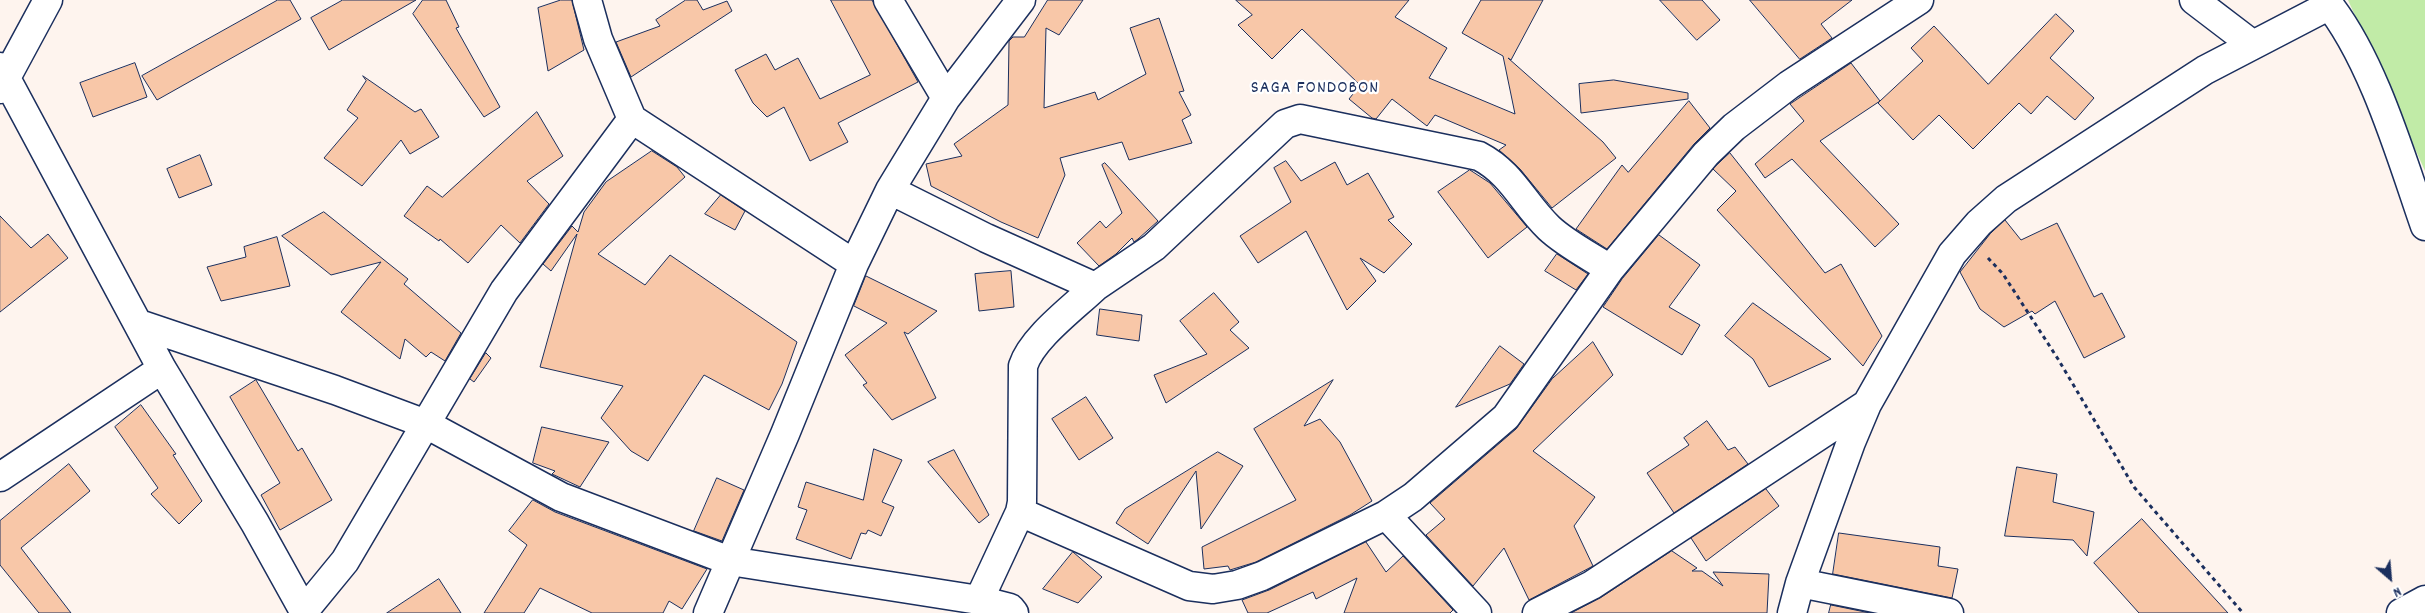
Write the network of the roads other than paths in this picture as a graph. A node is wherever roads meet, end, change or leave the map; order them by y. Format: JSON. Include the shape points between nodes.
{"nodes":[{"id":1,"x":48,"y":0,"type":"edge"},
{"id":2,"x":587,"y":0,"type":"edge"},
{"id":3,"x":888,"y":0,"type":"edge"},
{"id":4,"x":1021,"y":0,"type":"edge"},
{"id":5,"x":1920,"y":0,"type":"edge"},
{"id":6,"x":2194,"y":0,"type":"edge"},
{"id":7,"x":2328,"y":3,"type":"edge"},
{"id":8,"x":2253,"y":45,"type":"junction"},
{"id":9,"x":2,"y":79,"type":"edge"},
{"id":10,"x":946,"y":98,"type":"junction"},
{"id":11,"x":632,"y":119,"type":"junction"},
{"id":12,"x":890,"y":190,"type":"junction"},
{"id":13,"x":2425,"y":226,"type":"edge"},
{"id":14,"x":854,"y":264,"type":"junction"},
{"id":15,"x":1610,"y":269,"type":"junction"},
{"id":16,"x":1095,"y":287,"type":"junction"},
{"id":17,"x":139,"y":324,"type":"junction"},
{"id":18,"x":162,"y":370,"type":"junction"},
{"id":19,"x":1867,"y":404,"type":"junction"},
{"id":20,"x":426,"y":424,"type":"junction"},
{"id":21,"x":0,"y":477,"type":"edge"},
{"id":22,"x":1020,"y":512,"type":"junction"},
{"id":23,"x":1386,"y":515,"type":"junction"},
{"id":24,"x":730,"y":561,"type":"junction"},
{"id":25,"x":1800,"y":583,"type":"junction"},
{"id":26,"x":979,"y":600,"type":"junction"},
{"id":27,"x":2425,"y":600,"type":"edge"},
{"id":28,"x":1463,"y":608,"type":"edge"},
{"id":29,"x":304,"y":612,"type":"edge"},
{"id":30,"x":708,"y":613,"type":"edge"},
{"id":31,"x":1014,"y":613,"type":"edge"},
{"id":32,"x":1537,"y":613,"type":"edge"},
{"id":33,"x":1792,"y":613,"type":"edge"},
{"id":34,"x":1949,"y":613,"type":"edge"},
{"id":35,"x":2401,"y":613,"type":"edge"}],
"edges":[{"from":1,"to":9,"type":"street"},
{"from":2,"to":11,"type":"street","via":[[598,39]]},
{"from":3,"to":10,"type":"street"},
{"from":4,"to":10,"type":"street"},
{"from":5,"to":15,"type":"street","via":[[1789,85],[1734,127],[1706,154]]},
{"from":6,"to":8,"type":"street"},
{"from":7,"to":8,"type":"street"},
{"from":7,"to":13,"type":"street","via":[[2364,63]]},
{"from":8,"to":19,"type":"street","via":[[2205,70],[2006,199],[1952,254]]},
{"from":9,"to":17,"type":"street"},
{"from":10,"to":12,"type":"street"},
{"from":11,"to":14,"type":"street"},
{"from":11,"to":20,"type":"street","via":[[504,291]]},
{"from":12,"to":14,"type":"street"},
{"from":12,"to":16,"type":"street"},
{"from":14,"to":24,"type":"street"},
{"from":15,"to":16,"type":"street","via":[[1559,236],[1496,164],[1479,156],[1300,119],[1285,124],[1154,247]]},
{"from":15,"to":23,"type":"street","via":[[1506,417],[1413,497]]},
{"from":16,"to":22,"type":"street","via":[[1048,332],[1026,357],[1023,366],[1023,493]]},
{"from":17,"to":18,"type":"street"},
{"from":17,"to":20,"type":"street"},
{"from":18,"to":21,"type":"street"},
{"from":18,"to":29,"type":"street","via":[[255,523]]},
{"from":19,"to":25,"type":"street"},
{"from":19,"to":32,"type":"street","via":[[1592,585]]},
{"from":20,"to":24,"type":"street","via":[[561,496]]},
{"from":20,"to":29,"type":"street","via":[[345,561]]},
{"from":22,"to":23,"type":"street","via":[[1189,586],[1213,589],[1262,576]]},
{"from":22,"to":26,"type":"street"},
{"from":23,"to":28,"type":"street"},
{"from":24,"to":26,"type":"street"},
{"from":24,"to":30,"type":"street"},
{"from":25,"to":33,"type":"street"},
{"from":25,"to":34,"type":"street"},
{"from":26,"to":31,"type":"street","via":[[1010,608]]},
{"from":27,"to":35,"type":"street"}]}
